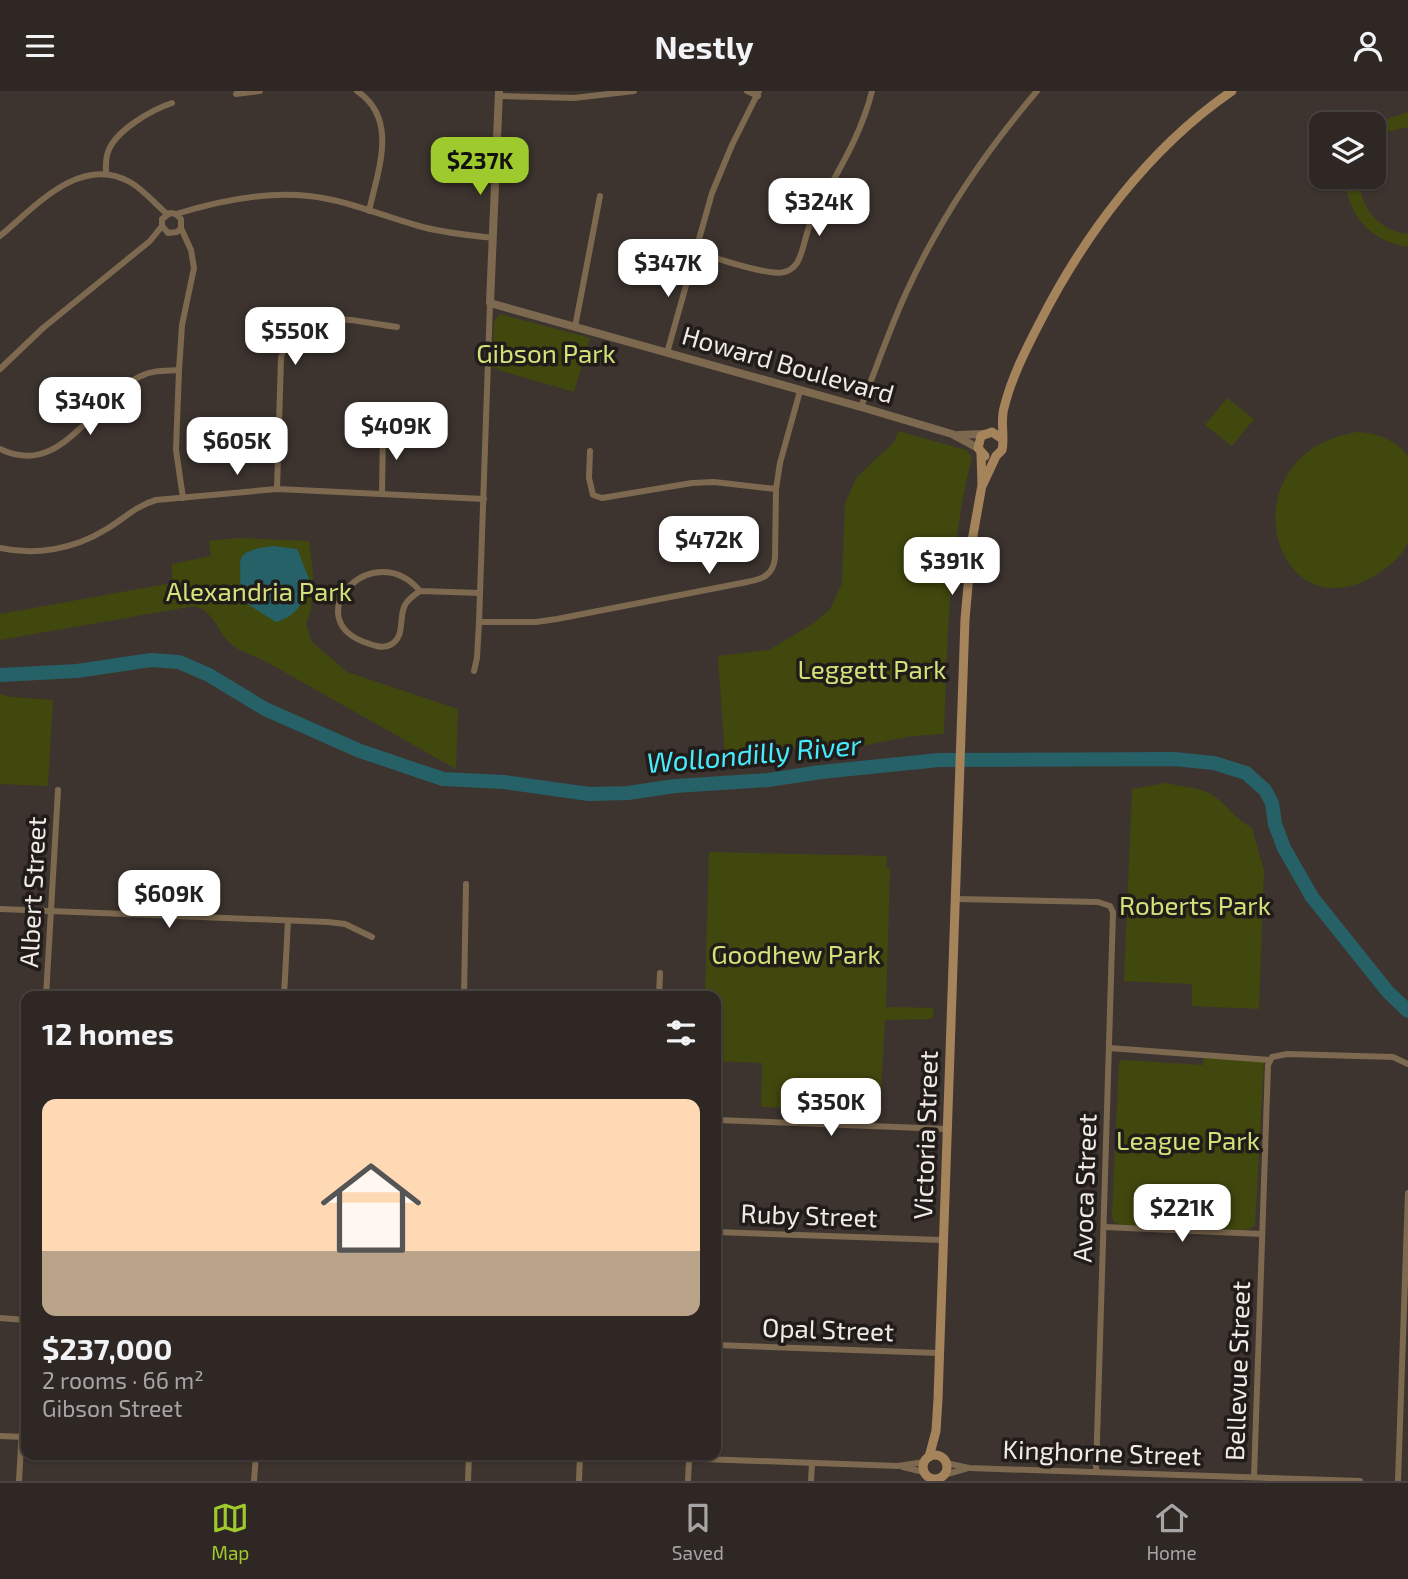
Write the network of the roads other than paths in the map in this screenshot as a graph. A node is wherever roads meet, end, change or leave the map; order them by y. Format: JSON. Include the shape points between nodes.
{"nodes":[{"id":1,"x":260,"y":91,"type":"edge"},
{"id":2,"x":357,"y":91,"type":"edge"},
{"id":3,"x":634,"y":91,"type":"edge"},
{"id":4,"x":747,"y":91,"type":"edge"},
{"id":5,"x":872,"y":91,"type":"edge"},
{"id":6,"x":1037,"y":91,"type":"edge"},
{"id":7,"x":1232,"y":91,"type":"edge"},
{"id":8,"x":236,"y":94,"type":"dead end"},
{"id":9,"x":499,"y":94,"type":"edge"},
{"id":10,"x":759,"y":94,"type":"edge"},
{"id":11,"x":172,"y":103,"type":"dead end"},
{"id":12,"x":106,"y":174,"type":"junction"},
{"id":13,"x":600,"y":196,"type":"dead end"},
{"id":14,"x":201,"y":206,"type":"junction"},
{"id":15,"x":369,"y":211,"type":"junction"},
{"id":16,"x":176,"y":214,"type":"junction"},
{"id":17,"x":166,"y":225,"type":"junction"},
{"id":18,"x":182,"y":225,"type":"junction"},
{"id":19,"x":0,"y":236,"type":"edge"},
{"id":20,"x":493,"y":238,"type":"junction"},
{"id":21,"x":186,"y":244,"type":"junction"},
{"id":22,"x":696,"y":253,"type":"junction"},
{"id":23,"x":490,"y":303,"type":"junction"},
{"id":24,"x":397,"y":327,"type":"dead end"},
{"id":25,"x":575,"y":327,"type":"junction"},
{"id":26,"x":667,"y":353,"type":"junction"},
{"id":27,"x":0,"y":369,"type":"edge"},
{"id":28,"x":179,"y":370,"type":"junction"},
{"id":29,"x":800,"y":391,"type":"junction"},
{"id":30,"x":861,"y":407,"type":"junction"},
{"id":31,"x":1004,"y":409,"type":"junction"},
{"id":32,"x":383,"y":428,"type":"dead end"},
{"id":33,"x":986,"y":433,"type":"junction"},
{"id":34,"x":952,"y":434,"type":"junction"},
{"id":35,"x":1001,"y":438,"type":"junction"},
{"id":36,"x":0,"y":449,"type":"edge"},
{"id":37,"x":590,"y":451,"type":"dead end"},
{"id":38,"x":980,"y":451,"type":"junction"},
{"id":39,"x":996,"y":456,"type":"junction"},
{"id":40,"x":982,"y":485,"type":"junction"},
{"id":41,"x":278,"y":489,"type":"junction"},
{"id":42,"x":776,"y":489,"type":"junction"},
{"id":43,"x":382,"y":494,"type":"junction"},
{"id":44,"x":183,"y":498,"type":"junction"},
{"id":45,"x":484,"y":499,"type":"junction"},
{"id":46,"x":0,"y":548,"type":"edge"},
{"id":47,"x":420,"y":591,"type":"junction"},
{"id":48,"x":480,"y":593,"type":"junction"},
{"id":49,"x":479,"y":622,"type":"junction"},
{"id":50,"x":474,"y":671,"type":"dead end"},
{"id":51,"x":58,"y":790,"type":"dead end"},
{"id":52,"x":466,"y":884,"type":"dead end"},
{"id":53,"x":956,"y":899,"type":"junction"},
{"id":54,"x":0,"y":909,"type":"edge"},
{"id":55,"x":51,"y":912,"type":"junction"},
{"id":56,"x":288,"y":921,"type":"junction"},
{"id":57,"x":372,"y":937,"type":"dead end"},
{"id":58,"x":660,"y":973,"type":"dead end"},
{"id":59,"x":46,"y":991,"type":"edge"},
{"id":60,"x":284,"y":991,"type":"edge"},
{"id":61,"x":464,"y":991,"type":"edge"},
{"id":62,"x":659,"y":991,"type":"edge"},
{"id":63,"x":1109,"y":1048,"type":"junction"},
{"id":64,"x":1271,"y":1059,"type":"junction"},
{"id":65,"x":1408,"y":1064,"type":"edge"},
{"id":66,"x":721,"y":1119,"type":"edge"},
{"id":67,"x":947,"y":1129,"type":"junction"},
{"id":68,"x":1408,"y":1193,"type":"edge"},
{"id":69,"x":1408,"y":1214,"type":"edge"},
{"id":70,"x":1104,"y":1227,"type":"junction"},
{"id":71,"x":721,"y":1232,"type":"edge"},
{"id":72,"x":1262,"y":1234,"type":"junction"},
{"id":73,"x":943,"y":1240,"type":"junction"},
{"id":74,"x":0,"y":1318,"type":"edge"},
{"id":75,"x":21,"y":1320,"type":"edge"},
{"id":76,"x":721,"y":1345,"type":"edge"},
{"id":77,"x":938,"y":1353,"type":"junction"},
{"id":78,"x":936,"y":1431,"type":"junction"},
{"id":79,"x":0,"y":1436,"type":"edge"},
{"id":80,"x":21,"y":1437,"type":"edge"},
{"id":81,"x":21,"y":1460,"type":"edge"},
{"id":82,"x":256,"y":1460,"type":"edge"},
{"id":83,"x":469,"y":1460,"type":"edge"},
{"id":84,"x":580,"y":1460,"type":"edge"},
{"id":85,"x":689,"y":1460,"type":"edge"},
{"id":86,"x":720,"y":1460,"type":"edge"},
{"id":87,"x":943,"y":1460,"type":"junction"},
{"id":88,"x":812,"y":1463,"type":"junction"},
{"id":89,"x":969,"y":1468,"type":"junction"},
{"id":90,"x":927,"y":1470,"type":"edge"},
{"id":91,"x":1043,"y":1470,"type":"junction"},
{"id":92,"x":1096,"y":1472,"type":"junction"},
{"id":93,"x":1147,"y":1477,"type":"edge"},
{"id":94,"x":1254,"y":1477,"type":"junction"},
{"id":95,"x":942,"y":1478,"type":"edge"},
{"id":96,"x":1043,"y":1479,"type":"edge"},
{"id":97,"x":19,"y":1481,"type":"edge"},
{"id":98,"x":254,"y":1481,"type":"edge"},
{"id":99,"x":468,"y":1481,"type":"edge"},
{"id":100,"x":579,"y":1481,"type":"edge"},
{"id":101,"x":688,"y":1481,"type":"edge"},
{"id":102,"x":811,"y":1481,"type":"edge"},
{"id":103,"x":1360,"y":1481,"type":"edge"},
{"id":104,"x":1398,"y":1481,"type":"edge"}],
"edges":[{"from":1,"to":8,"type":"street"},
{"from":2,"to":15,"type":"street","via":[[377,112],[384,143]]},
{"from":3,"to":9,"type":"street","via":[[574,98]]},
{"from":4,"to":10,"type":"street"},
{"from":5,"to":22,"type":"street","via":[[861,129],[811,222],[793,268],[769,272]]},
{"from":6,"to":30,"type":"street","via":[[990,150],[929,247],[892,325]]},
{"from":7,"to":31,"type":"main road","via":[[1189,125],[1140,174],[1089,237],[1034,332]]},
{"from":9,"to":20,"type":"street"},
{"from":10,"to":22,"type":"street","via":[[721,169]]},
{"from":11,"to":12,"type":"street","via":[[145,115],[115,139],[108,150]]},
{"from":12,"to":17,"type":"street","via":[[139,188]]},
{"from":12,"to":19,"type":"street","via":[[67,182]]},
{"from":13,"to":25,"type":"street"},
{"from":14,"to":15,"type":"street","via":[[282,194],[321,198]]},
{"from":14,"to":16,"type":"street"},
{"from":14,"to":18,"type":"street"},
{"from":15,"to":20,"type":"street","via":[[435,231]]},
{"from":16,"to":17,"type":"street"},
{"from":16,"to":18,"type":"street"},
{"from":17,"to":18,"type":"street"},
{"from":17,"to":21,"type":"street"},
{"from":17,"to":27,"type":"street"},
{"from":18,"to":21,"type":"street"},
{"from":20,"to":23,"type":"street"},
{"from":21,"to":28,"type":"street","via":[[193,258],[194,279],[182,325]]},
{"from":22,"to":26,"type":"street"},
{"from":23,"to":25,"type":"street","name":"Howard Boulevard"},
{"from":23,"to":45,"type":"street"},
{"from":24,"to":41,"type":"street","via":[[327,318],[313,320],[290,336],[281,358]]},
{"from":25,"to":26,"type":"street","name":"Howard Boulevard"},
{"from":26,"to":29,"type":"street","name":"Howard Boulevard"},
{"from":28,"to":36,"type":"street","via":[[151,372],[130,382],[66,441],[45,453],[22,456]]},
{"from":28,"to":44,"type":"street","via":[[176,450]]},
{"from":29,"to":30,"type":"street","name":"Howard Boulevard"},
{"from":29,"to":42,"type":"street"},
{"from":30,"to":34,"type":"street","name":"Howard Boulevard"},
{"from":31,"to":33,"type":"main road"},
{"from":31,"to":35,"type":"main road"},
{"from":32,"to":43,"type":"street"},
{"from":33,"to":34,"type":"street","name":"Howard Boulevard"},
{"from":33,"to":35,"type":"main road"},
{"from":33,"to":38,"type":"main road","via":[[978,440]]},
{"from":34,"to":38,"type":"street","name":"Howard Boulevard"},
{"from":35,"to":39,"type":"main road","via":[[1002,450]]},
{"from":37,"to":42,"type":"street","via":[[590,488],[601,498],[692,483]]},
{"from":38,"to":39,"type":"main road","via":[[990,458]]},
{"from":38,"to":40,"type":"main road"},
{"from":39,"to":40,"type":"main road"},
{"from":40,"to":53,"type":"main road","name":"Victoria Street","via":[[965,619]]},
{"from":41,"to":43,"type":"street"},
{"from":41,"to":44,"type":"street"},
{"from":42,"to":49,"type":"street","via":[[774,567],[759,579],[557,619]]},
{"from":43,"to":45,"type":"street"},
{"from":44,"to":46,"type":"street","via":[[143,504],[106,530],[69,546],[27,551]]},
{"from":45,"to":48,"type":"street"},
{"from":47,"to":47,"type":"street","via":[[395,573],[365,575],[343,593],[337,609],[340,623],[355,638],[390,645],[399,636],[406,603]]},
{"from":47,"to":48,"type":"street"},
{"from":48,"to":49,"type":"street"},
{"from":49,"to":50,"type":"street"},
{"from":51,"to":55,"type":"street","name":"Albert Street"},
{"from":52,"to":61,"type":"street"},
{"from":53,"to":63,"type":"street","name":"Avoca Street","via":[[1110,906],[1114,919]]},
{"from":53,"to":67,"type":"main road","name":"Victoria Street"},
{"from":54,"to":55,"type":"street"},
{"from":55,"to":56,"type":"street"},
{"from":55,"to":59,"type":"street","name":"Albert Street"},
{"from":56,"to":57,"type":"street","via":[[345,924]]},
{"from":56,"to":60,"type":"street"},
{"from":58,"to":62,"type":"street"},
{"from":63,"to":64,"type":"street"},
{"from":63,"to":70,"type":"street","name":"Avoca Street"},
{"from":64,"to":65,"type":"street","via":[[1287,1054],[1393,1058]]},
{"from":64,"to":72,"type":"street","name":"Bellevue Street"},
{"from":66,"to":67,"type":"street"},
{"from":67,"to":73,"type":"main road","name":"Victoria Street"},
{"from":68,"to":69,"type":"street"},
{"from":69,"to":104,"type":"street"},
{"from":70,"to":72,"type":"street"},
{"from":70,"to":92,"type":"street","name":"Avoca Street"},
{"from":71,"to":73,"type":"street","name":"Ruby Street"},
{"from":72,"to":94,"type":"street","name":"Bellevue Street"},
{"from":73,"to":77,"type":"main road","name":"Victoria Street"},
{"from":74,"to":75,"type":"street"},
{"from":76,"to":77,"type":"street","name":"Opal Street"},
{"from":77,"to":78,"type":"main road","name":"Victoria Street"},
{"from":78,"to":87,"type":"main road","name":"Victoria Street"},
{"from":78,"to":90,"type":"main road","name":"Victoria Street"},
{"from":79,"to":80,"type":"street"},
{"from":81,"to":97,"type":"street"},
{"from":82,"to":98,"type":"street"},
{"from":83,"to":99,"type":"street"},
{"from":84,"to":100,"type":"street"},
{"from":85,"to":101,"type":"street"},
{"from":86,"to":88,"type":"street"},
{"from":87,"to":89,"type":"street","name":"Kinghorne Street"},
{"from":87,"to":90,"type":"main road"},
{"from":87,"to":95,"type":"main road"},
{"from":88,"to":90,"type":"street"},
{"from":88,"to":102,"type":"street"},
{"from":89,"to":91,"type":"street","name":"Kinghorne Street"},
{"from":89,"to":95,"type":"street","name":"Kinghorne Street"},
{"from":90,"to":95,"type":"main road","via":[[935,1479]]},
{"from":91,"to":92,"type":"street","name":"Kinghorne Street"},
{"from":91,"to":96,"type":"street"},
{"from":92,"to":93,"type":"street","name":"Kinghorne Street"},
{"from":93,"to":94,"type":"street","name":"Kinghorne Street"},
{"from":94,"to":103,"type":"street","name":"Kinghorne Street"}]}
